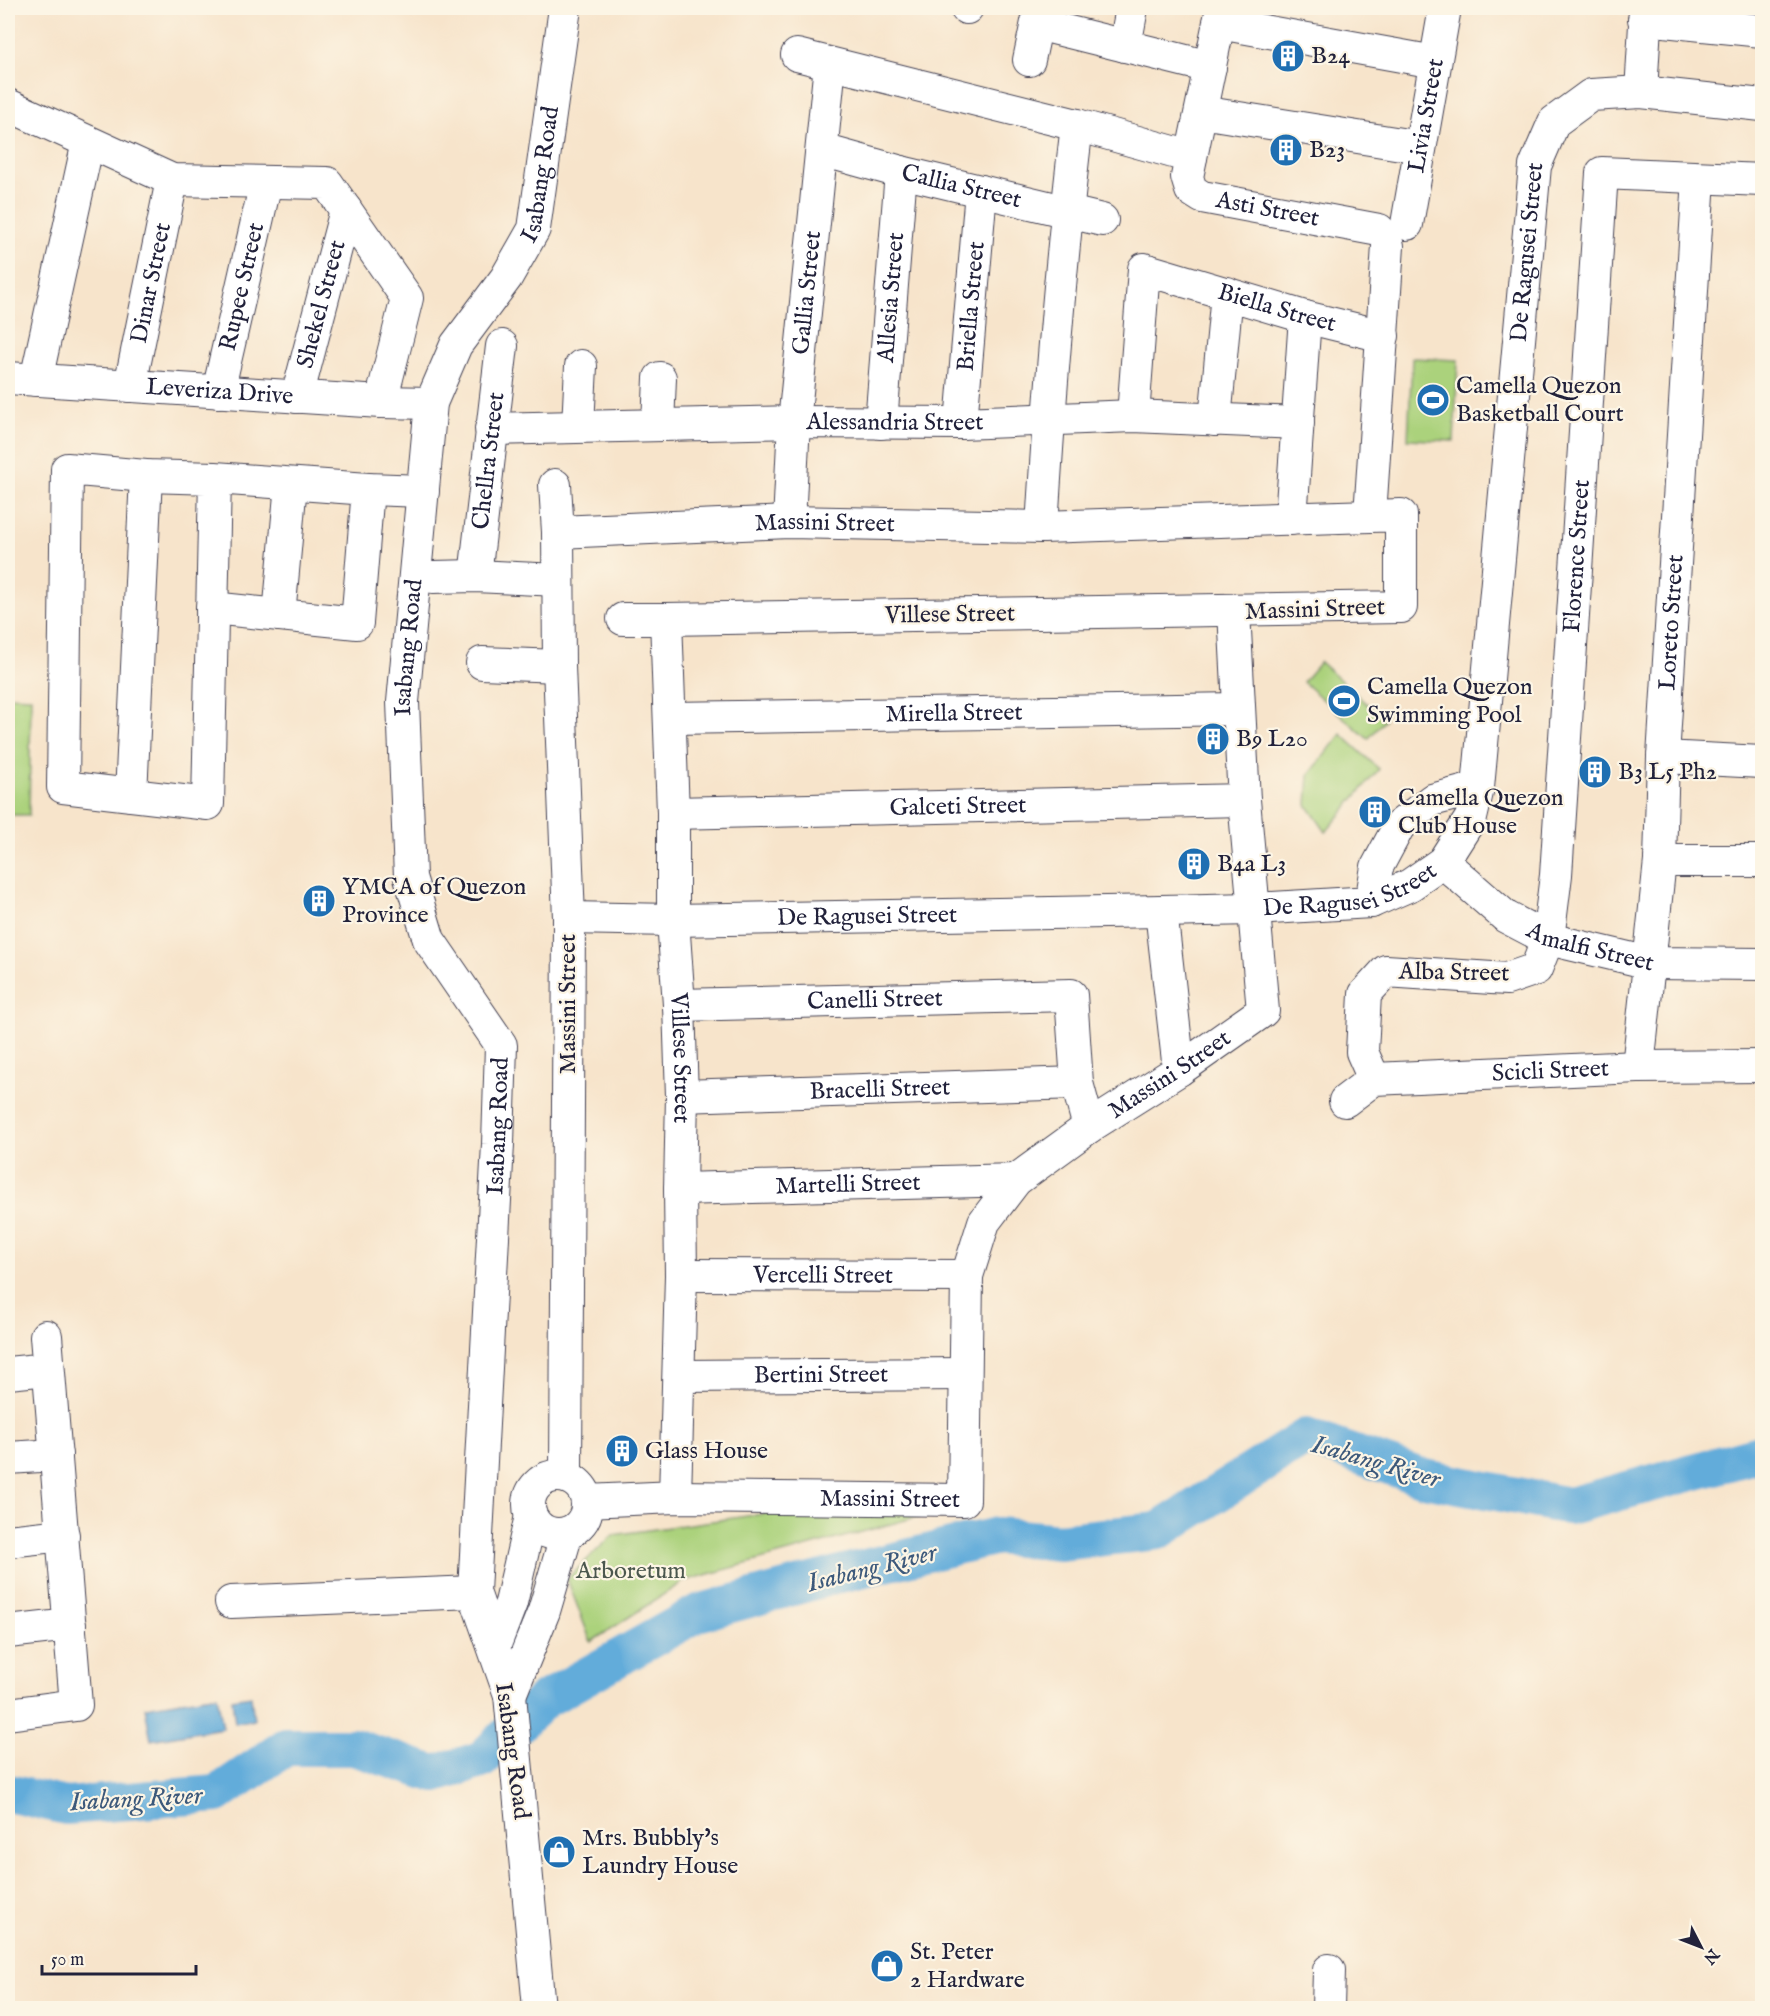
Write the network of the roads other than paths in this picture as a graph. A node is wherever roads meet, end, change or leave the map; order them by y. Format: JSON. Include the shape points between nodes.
{"nodes":[{"id":1,"x":565,"y":8,"type":"edge"},
{"id":2,"x":1132,"y":8,"type":"edge"},
{"id":3,"x":1445,"y":8,"type":"edge"},
{"id":4,"x":1645,"y":14,"type":"edge"},
{"id":5,"x":1220,"y":15,"type":"edge"},
{"id":6,"x":1038,"y":16,"type":"edge"},
{"id":7,"x":1762,"y":31,"type":"edge"},
{"id":8,"x":1125,"y":46,"type":"junction"},
{"id":9,"x":797,"y":55,"type":"dead end"},
{"id":10,"x":1029,"y":60,"type":"dead end"},
{"id":11,"x":1435,"y":62,"type":"junction"},
{"id":12,"x":831,"y":64,"type":"junction"},
{"id":13,"x":1210,"y":67,"type":"junction"},
{"id":14,"x":1641,"y":92,"type":"junction"},
{"id":15,"x":1762,"y":105,"type":"edge"},
{"id":16,"x":8,"y":106,"type":"edge"},
{"id":17,"x":1201,"y":112,"type":"junction"},
{"id":18,"x":1077,"y":124,"type":"junction"},
{"id":19,"x":88,"y":142,"type":"junction"},
{"id":20,"x":1420,"y":147,"type":"junction"},
{"id":21,"x":822,"y":150,"type":"junction"},
{"id":22,"x":1191,"y":157,"type":"junction"},
{"id":23,"x":901,"y":172,"type":"junction"},
{"id":24,"x":1699,"y":178,"type":"junction"},
{"id":25,"x":172,"y":180,"type":"junction"},
{"id":26,"x":1762,"y":180,"type":"edge"},
{"id":27,"x":266,"y":182,"type":"junction"},
{"id":28,"x":981,"y":191,"type":"junction"},
{"id":29,"x":346,"y":210,"type":"junction"},
{"id":30,"x":1067,"y":211,"type":"junction"},
{"id":31,"x":1102,"y":220,"type":"dead end"},
{"id":32,"x":1391,"y":233,"type":"junction"},
{"id":33,"x":1227,"y":294,"type":"junction"},
{"id":34,"x":1305,"y":317,"type":"junction"},
{"id":35,"x":1383,"y":336,"type":"junction"},
{"id":36,"x":502,"y":346,"type":"dead end"},
{"id":37,"x":581,"y":366,"type":"dead end"},
{"id":38,"x":660,"y":378,"type":"dead end"},
{"id":39,"x":22,"y":379,"type":"edge"},
{"id":40,"x":130,"y":386,"type":"junction"},
{"id":41,"x":218,"y":392,"type":"junction"},
{"id":42,"x":297,"y":396,"type":"junction"},
{"id":43,"x":381,"y":402,"type":"junction"},
{"id":44,"x":431,"y":403,"type":"junction"},
{"id":45,"x":1133,"y":416,"type":"junction"},
{"id":46,"x":1048,"y":418,"type":"junction"},
{"id":47,"x":1215,"y":420,"type":"junction"},
{"id":48,"x":794,"y":422,"type":"junction"},
{"id":49,"x":881,"y":423,"type":"junction"},
{"id":50,"x":962,"y":423,"type":"junction"},
{"id":51,"x":1298,"y":423,"type":"junction"},
{"id":52,"x":657,"y":425,"type":"junction"},
{"id":53,"x":578,"y":426,"type":"junction"},
{"id":54,"x":491,"y":429,"type":"junction"},
{"id":55,"x":146,"y":476,"type":"junction"},
{"id":56,"x":214,"y":478,"type":"junction"},
{"id":57,"x":291,"y":484,"type":"junction"},
{"id":58,"x":555,"y":485,"type":"dead end"},
{"id":59,"x":368,"y":489,"type":"junction"},
{"id":60,"x":423,"y":490,"type":"junction"},
{"id":61,"x":1370,"y":515,"type":"junction"},
{"id":62,"x":1292,"y":519,"type":"junction"},
{"id":63,"x":789,"y":522,"type":"junction"},
{"id":64,"x":1042,"y":527,"type":"junction"},
{"id":65,"x":558,"y":532,"type":"junction"},
{"id":66,"x":475,"y":576,"type":"junction"},
{"id":67,"x":433,"y":577,"type":"dead end"},
{"id":68,"x":558,"y":580,"type":"junction"},
{"id":69,"x":212,"y":608,"type":"junction"},
{"id":70,"x":1234,"y":611,"type":"junction"},
{"id":71,"x":279,"y":615,"type":"junction"},
{"id":72,"x":623,"y":619,"type":"dead end"},
{"id":73,"x":666,"y":619,"type":"junction"},
{"id":74,"x":482,"y":663,"type":"dead end"},
{"id":75,"x":559,"y":666,"type":"junction"},
{"id":76,"x":1238,"y":709,"type":"junction"},
{"id":77,"x":670,"y":718,"type":"junction"},
{"id":78,"x":1663,"y":758,"type":"junction"},
{"id":79,"x":1762,"y":762,"type":"edge"},
{"id":80,"x":1478,"y":788,"type":"junction"},
{"id":81,"x":130,"y":795,"type":"junction"},
{"id":82,"x":1244,"y":800,"type":"junction"},
{"id":83,"x":673,"y":813,"type":"junction"},
{"id":84,"x":1660,"y":861,"type":"junction"},
{"id":85,"x":1762,"y":861,"type":"edge"},
{"id":86,"x":1443,"y":862,"type":"junction"},
{"id":87,"x":1371,"y":902,"type":"junction"},
{"id":88,"x":1253,"y":909,"type":"junction"},
{"id":89,"x":1161,"y":911,"type":"junction"},
{"id":90,"x":569,"y":918,"type":"junction"},
{"id":91,"x":673,"y":920,"type":"junction"},
{"id":92,"x":1548,"y":939,"type":"junction"},
{"id":93,"x":1650,"y":963,"type":"junction"},
{"id":94,"x":1762,"y":964,"type":"edge"},
{"id":95,"x":679,"y":1005,"type":"junction"},
{"id":96,"x":1762,"y":1066,"type":"edge"},
{"id":97,"x":1638,"y":1067,"type":"junction"},
{"id":98,"x":1179,"y":1070,"type":"junction"},
{"id":99,"x":1374,"y":1079,"type":"junction"},
{"id":100,"x":1077,"y":1083,"type":"junction"},
{"id":101,"x":682,"y":1096,"type":"junction"},
{"id":102,"x":1346,"y":1101,"type":"dead end"},
{"id":103,"x":1089,"y":1127,"type":"junction"},
{"id":104,"x":1016,"y":1180,"type":"junction"},
{"id":105,"x":680,"y":1189,"type":"junction"},
{"id":106,"x":681,"y":1275,"type":"junction"},
{"id":107,"x":967,"y":1276,"type":"junction"},
{"id":108,"x":46,"y":1336,"type":"dead end"},
{"id":109,"x":48,"y":1369,"type":"junction"},
{"id":110,"x":8,"y":1373,"type":"edge"},
{"id":111,"x":965,"y":1374,"type":"junction"},
{"id":112,"x":679,"y":1376,"type":"junction"},
{"id":113,"x":56,"y":1455,"type":"junction"},
{"id":114,"x":8,"y":1458,"type":"edge"},
{"id":115,"x":566,"y":1476,"type":"junction"},
{"id":116,"x":675,"y":1497,"type":"junction"},
{"id":117,"x":587,"y":1502,"type":"junction"},
{"id":118,"x":531,"y":1516,"type":"junction"},
{"id":119,"x":567,"y":1533,"type":"junction"},
{"id":120,"x":63,"y":1535,"type":"junction"},
{"id":121,"x":8,"y":1541,"type":"edge"},
{"id":122,"x":474,"y":1592,"type":"junction"},
{"id":123,"x":231,"y":1602,"type":"dead end"},
{"id":124,"x":70,"y":1625,"type":"junction"},
{"id":125,"x":8,"y":1632,"type":"edge"},
{"id":126,"x":494,"y":1647,"type":"junction"},
{"id":127,"x":510,"y":1700,"type":"junction"},
{"id":128,"x":8,"y":1714,"type":"edge"},
{"id":129,"x":1329,"y":1970,"type":"dead end"},
{"id":130,"x":538,"y":2008,"type":"edge"},
{"id":131,"x":1328,"y":2008,"type":"edge"}],
"edges":[{"from":1,"to":44,"type":"street","name":"Isabang Road","via":[[534,229],[506,278],[456,345]]},
{"from":2,"to":8,"type":"street"},
{"from":3,"to":11,"type":"street","name":"Livia Street"},
{"from":4,"to":7,"type":"street"},
{"from":4,"to":14,"type":"street"},
{"from":5,"to":11,"type":"street"},
{"from":5,"to":13,"type":"street","name":"Asti Street"},
{"from":6,"to":8,"type":"street"},
{"from":6,"to":10,"type":"street"},
{"from":8,"to":13,"type":"street"},
{"from":9,"to":12,"type":"street"},
{"from":11,"to":20,"type":"street","name":"Livia Street"},
{"from":12,"to":18,"type":"street"},
{"from":12,"to":21,"type":"street","name":"Gallia Street"},
{"from":13,"to":17,"type":"street","name":"Asti Street"},
{"from":14,"to":15,"type":"street","name":"De Ragusei Street"},
{"from":14,"to":80,"type":"street","name":"De Ragusei Street","via":[[1591,95],[1554,123],[1535,166]]},
{"from":16,"to":19,"type":"street"},
{"from":17,"to":20,"type":"street"},
{"from":17,"to":22,"type":"street","name":"Asti Street"},
{"from":18,"to":22,"type":"street"},
{"from":18,"to":30,"type":"street"},
{"from":19,"to":25,"type":"street"},
{"from":19,"to":39,"type":"street"},
{"from":20,"to":32,"type":"street","name":"Livia Street"},
{"from":21,"to":23,"type":"street","name":"Callia Street"},
{"from":21,"to":48,"type":"street","name":"Gallia Street"},
{"from":22,"to":32,"type":"street","name":"Asti Street","via":[[1187,177],[1191,190],[1202,197]]},
{"from":23,"to":28,"type":"street","name":"Callia Street"},
{"from":23,"to":49,"type":"street","name":"Allesia Street"},
{"from":24,"to":26,"type":"street"},
{"from":24,"to":78,"type":"street","name":"Loreto Street"},
{"from":24,"to":92,"type":"street","name":"Florence Street","via":[[1602,173],[1556,875]]},
{"from":25,"to":27,"type":"street"},
{"from":25,"to":40,"type":"street","name":"Dinar Street"},
{"from":27,"to":29,"type":"street","via":[[327,183]]},
{"from":27,"to":41,"type":"street","name":"Rupee Street"},
{"from":28,"to":30,"type":"street","name":"Callia Street"},
{"from":28,"to":50,"type":"street","name":"Briella Street"},
{"from":29,"to":42,"type":"street","name":"Shekel Street"},
{"from":29,"to":43,"type":"street","via":[[407,298]]},
{"from":30,"to":31,"type":"street","name":"Callia Street"},
{"from":30,"to":46,"type":"street"},
{"from":32,"to":35,"type":"street","name":"Livia Street"},
{"from":33,"to":34,"type":"street","name":"Biella Street"},
{"from":33,"to":45,"type":"street","name":"Biella Street","via":[[1144,268]]},
{"from":33,"to":47,"type":"street"},
{"from":34,"to":35,"type":"street","name":"Biella Street"},
{"from":34,"to":51,"type":"street"},
{"from":35,"to":61,"type":"street"},
{"from":36,"to":54,"type":"street","name":"Chellra Street"},
{"from":37,"to":53,"type":"street"},
{"from":38,"to":52,"type":"street"},
{"from":39,"to":40,"type":"street","name":"Leveriza Drive"},
{"from":40,"to":41,"type":"street","name":"Leveriza Drive"},
{"from":41,"to":42,"type":"street","name":"Leveriza Drive"},
{"from":42,"to":43,"type":"street","name":"Leveriza Drive"},
{"from":43,"to":44,"type":"street","name":"Leveriza Drive"},
{"from":44,"to":60,"type":"street","name":"Isabang Road"},
{"from":45,"to":46,"type":"street","name":"Alessandria Street"},
{"from":45,"to":47,"type":"street","name":"Alessandria Street"},
{"from":46,"to":50,"type":"street","name":"Alessandria Street"},
{"from":46,"to":64,"type":"street"},
{"from":47,"to":51,"type":"street","name":"Alessandria Street"},
{"from":48,"to":49,"type":"street","name":"Alessandria Street"},
{"from":48,"to":52,"type":"street","name":"Alessandria Street"},
{"from":48,"to":63,"type":"street","name":"Gallia Street"},
{"from":49,"to":50,"type":"street","name":"Alessandria Street"},
{"from":51,"to":62,"type":"street"},
{"from":52,"to":53,"type":"street","name":"Alessandria Street"},
{"from":53,"to":54,"type":"street","name":"Alessandria Street"},
{"from":54,"to":66,"type":"street","name":"Chellra Street"},
{"from":55,"to":56,"type":"street"},
{"from":55,"to":81,"type":"street"},
{"from":55,"to":81,"type":"street","via":[[67,470],[63,787]]},
{"from":56,"to":57,"type":"street"},
{"from":56,"to":69,"type":"street"},
{"from":57,"to":59,"type":"street"},
{"from":57,"to":71,"type":"street"},
{"from":58,"to":65,"type":"street","name":"Massini Street"},
{"from":59,"to":60,"type":"street"},
{"from":59,"to":71,"type":"street","via":[[357,623]]},
{"from":60,"to":122,"type":"street","name":"Isabang Road","via":[[404,702],[410,877],[429,940],[501,1045]]},
{"from":61,"to":62,"type":"street","name":"Massini Street"},
{"from":61,"to":70,"type":"street","name":"Massini Street","via":[[1401,515],[1401,607]]},
{"from":62,"to":64,"type":"street","name":"Massini Street"},
{"from":63,"to":64,"type":"street","name":"Massini Street"},
{"from":63,"to":65,"type":"street","name":"Massini Street"},
{"from":65,"to":68,"type":"street","name":"Massini Street"},
{"from":66,"to":67,"type":"street"},
{"from":66,"to":68,"type":"street"},
{"from":68,"to":75,"type":"street","name":"Massini Street"},
{"from":69,"to":71,"type":"street"},
{"from":69,"to":81,"type":"street","via":[[208,804]]},
{"from":70,"to":73,"type":"street","name":"Villese Street"},
{"from":70,"to":76,"type":"street","name":"Massini Street"},
{"from":72,"to":73,"type":"street","name":"Villese Street"},
{"from":73,"to":77,"type":"street","name":"Villese Street"},
{"from":74,"to":75,"type":"street"},
{"from":75,"to":90,"type":"street","name":"Massini Street"},
{"from":76,"to":77,"type":"street","name":"Mirella Street"},
{"from":76,"to":82,"type":"street","name":"Massini Street"},
{"from":77,"to":83,"type":"street","name":"Villese Street"},
{"from":78,"to":79,"type":"street"},
{"from":78,"to":84,"type":"street","name":"Loreto Street"},
{"from":80,"to":86,"type":"street","name":"De Ragusei Street","via":[[1471,818]]},
{"from":80,"to":87,"type":"street","via":[[1432,800],[1399,826],[1377,867]]},
{"from":82,"to":83,"type":"street","name":"Galceti Street"},
{"from":82,"to":88,"type":"street","name":"Massini Street"},
{"from":83,"to":91,"type":"street","name":"Villese Street"},
{"from":84,"to":85,"type":"street"},
{"from":84,"to":93,"type":"street","name":"Loreto Street"},
{"from":86,"to":87,"type":"street","name":"De Ragusei Street","via":[[1410,885]]},
{"from":86,"to":92,"type":"street","name":"Amalfi Street","via":[[1506,917]]},
{"from":87,"to":88,"type":"street","name":"De Ragusei Street"},
{"from":88,"to":89,"type":"street","name":"De Ragusei Street"},
{"from":88,"to":98,"type":"street","name":"Massini Street","via":[[1263,1011]]},
{"from":89,"to":91,"type":"street","name":"De Ragusei Street"},
{"from":89,"to":98,"type":"street"},
{"from":90,"to":91,"type":"street","name":"De Ragusei Street"},
{"from":90,"to":115,"type":"street","name":"Massini Street"},
{"from":91,"to":95,"type":"street","name":"Villese Street"},
{"from":92,"to":93,"type":"street","name":"Amalfi Street"},
{"from":92,"to":99,"type":"street","name":"Alba Street","via":[[1536,969],[1507,979],[1386,971],[1365,994],[1362,1052]]},
{"from":93,"to":94,"type":"street","name":"Amalfi Street"},
{"from":93,"to":97,"type":"street","name":"Loreto Street"},
{"from":95,"to":100,"type":"street","name":"Canelli Street","via":[[1071,995]]},
{"from":95,"to":101,"type":"street","name":"Villese Street"},
{"from":96,"to":97,"type":"street","name":"Scicli Street"},
{"from":97,"to":99,"type":"street","name":"Scicli Street"},
{"from":98,"to":103,"type":"street","name":"Massini Street"},
{"from":99,"to":102,"type":"street"},
{"from":100,"to":101,"type":"street","name":"Bracelli Street"},
{"from":100,"to":103,"type":"street"},
{"from":101,"to":105,"type":"street","name":"Villese Street"},
{"from":103,"to":104,"type":"street","name":"Massini Street"},
{"from":104,"to":105,"type":"street","name":"Martelli Street"},
{"from":104,"to":107,"type":"street","name":"Massini Street","via":[[984,1222]]},
{"from":105,"to":106,"type":"street","name":"Villese Street"},
{"from":106,"to":107,"type":"street","name":"Vercelli Street"},
{"from":106,"to":112,"type":"street","name":"Villese Street"},
{"from":107,"to":111,"type":"street","name":"Massini Street"},
{"from":108,"to":109,"type":"street"},
{"from":109,"to":110,"type":"street"},
{"from":109,"to":113,"type":"street"},
{"from":111,"to":112,"type":"street","name":"Bertini Street"},
{"from":111,"to":116,"type":"street","name":"Massini Street","via":[[964,1500]]},
{"from":112,"to":116,"type":"street","name":"Villese Street"},
{"from":113,"to":114,"type":"street"},
{"from":113,"to":120,"type":"street"},
{"from":115,"to":117,"type":"street","via":[[580,1486]]},
{"from":115,"to":118,"type":"street","via":[[539,1482],[529,1498]]},
{"from":116,"to":117,"type":"street","name":"Massini Street"},
{"from":117,"to":119,"type":"street","via":[[580,1524]]},
{"from":118,"to":119,"type":"street","via":[[544,1530]]},
{"from":118,"to":126,"type":"street","via":[[511,1603]]},
{"from":119,"to":127,"type":"street","via":[[544,1611]]},
{"from":120,"to":121,"type":"street"},
{"from":120,"to":124,"type":"street"},
{"from":122,"to":123,"type":"street"},
{"from":122,"to":126,"type":"street","name":"Isabang Road"},
{"from":124,"to":125,"type":"street"},
{"from":124,"to":128,"type":"street","via":[[76,1705]]},
{"from":126,"to":127,"type":"street","name":"Isabang Road"},
{"from":127,"to":130,"type":"street","name":"Isabang Road"},
{"from":129,"to":131,"type":"street"}]}
